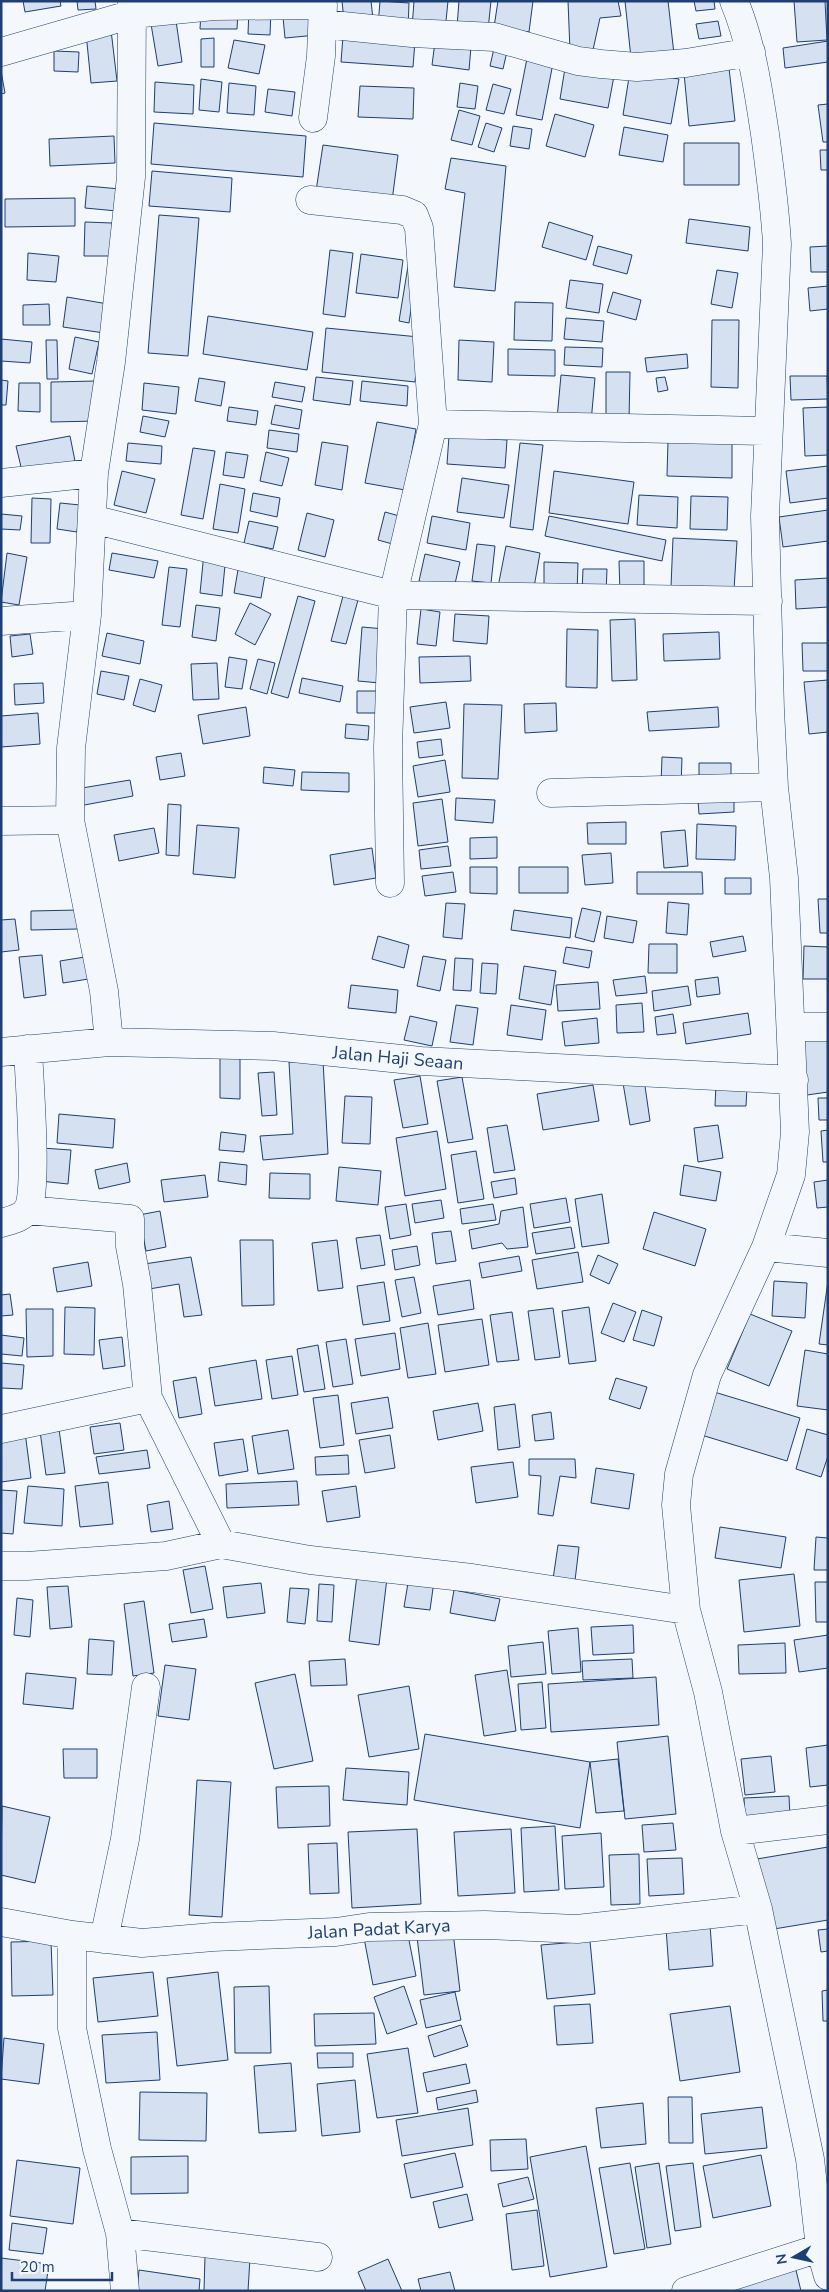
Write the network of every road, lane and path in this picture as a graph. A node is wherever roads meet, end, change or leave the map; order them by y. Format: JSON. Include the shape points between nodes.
{"nodes":[{"id":1,"x":734,"y":1,"type":"edge"},
{"id":2,"x":133,"y":8,"type":"edge"},
{"id":3,"x":323,"y":10,"type":"edge"},
{"id":4,"x":1,"y":52,"type":"edge"},
{"id":5,"x":751,"y":52,"type":"junction"},
{"id":6,"x":313,"y":118,"type":"dead end"},
{"id":7,"x":310,"y":200,"type":"dead end"},
{"id":8,"x":433,"y":424,"type":"junction"},
{"id":9,"x":768,"y":431,"type":"junction"},
{"id":10,"x":94,"y":473,"type":"junction"},
{"id":11,"x":1,"y":483,"type":"edge"},
{"id":12,"x":92,"y":519,"type":"junction"},
{"id":13,"x":393,"y":595,"type":"junction"},
{"id":14,"x":768,"y":600,"type":"junction"},
{"id":15,"x":87,"y":615,"type":"junction"},
{"id":16,"x":1,"y":621,"type":"edge"},
{"id":17,"x":774,"y":787,"type":"junction"},
{"id":18,"x":551,"y":793,"type":"dead end"},
{"id":19,"x":70,"y":820,"type":"junction"},
{"id":20,"x":1,"y":821,"type":"edge"},
{"id":21,"x":390,"y":883,"type":"dead end"},
{"id":22,"x":792,"y":1027,"type":"junction"},
{"id":23,"x":828,"y":1027,"type":"edge"},
{"id":24,"x":109,"y":1042,"type":"junction"},
{"id":25,"x":28,"y":1049,"type":"junction"},
{"id":26,"x":1,"y":1052,"type":"edge"},
{"id":27,"x":794,"y":1080,"type":"junction"},
{"id":28,"x":28,"y":1210,"type":"junction"},
{"id":29,"x":1,"y":1223,"type":"edge"},
{"id":30,"x":766,"y":1247,"type":"junction"},
{"id":31,"x":828,"y":1253,"type":"edge"},
{"id":32,"x":148,"y":1398,"type":"junction"},
{"id":33,"x":1,"y":1429,"type":"edge"},
{"id":34,"x":220,"y":1544,"type":"junction"},
{"id":35,"x":1,"y":1566,"type":"edge"},
{"id":36,"x":686,"y":1610,"type":"junction"},
{"id":37,"x":146,"y":1687,"type":"dead end"},
{"id":38,"x":828,"y":1820,"type":"edge"},
{"id":39,"x":735,"y":1831,"type":"junction"},
{"id":40,"x":758,"y":1909,"type":"junction"},
{"id":41,"x":1,"y":1922,"type":"edge"},
{"id":42,"x":72,"y":1935,"type":"junction"},
{"id":43,"x":104,"y":1939,"type":"junction"},
{"id":44,"x":819,"y":2159,"type":"edge"},
{"id":45,"x":120,"y":2233,"type":"junction"},
{"id":46,"x":820,"y":2248,"type":"junction"},
{"id":47,"x":318,"y":2257,"type":"dead end"},
{"id":48,"x":828,"y":2276,"type":"edge"},
{"id":49,"x":125,"y":2291,"type":"edge"},
{"id":50,"x":686,"y":2291,"type":"edge"}],
"edges":[{"from":1,"to":5,"type":"street","via":[[747,32]]},
{"from":2,"to":3,"type":"street","via":[[214,6]]},
{"from":2,"to":4,"type":"street"},
{"from":2,"to":10,"type":"street","via":[[131,177],[111,362]]},
{"from":3,"to":5,"type":"street","via":[[420,34],[494,37],[578,61],[610,65],[686,63]]},
{"from":3,"to":6,"type":"street"},
{"from":5,"to":9,"type":"street","via":[[775,200],[777,244]]},
{"from":7,"to":8,"type":"street","via":[[402,210],[414,215],[419,228]]},
{"from":8,"to":9,"type":"street"},
{"from":8,"to":13,"type":"street"},
{"from":9,"to":14,"type":"street","via":[[765,516]]},
{"from":10,"to":11,"type":"street"},
{"from":10,"to":12,"type":"street"},
{"from":12,"to":13,"type":"street"},
{"from":12,"to":15,"type":"street"},
{"from":13,"to":14,"type":"street"},
{"from":13,"to":21,"type":"street","via":[[388,746]]},
{"from":14,"to":17,"type":"street"},
{"from":15,"to":16,"type":"street"},
{"from":15,"to":19,"type":"street","via":[[71,748]]},
{"from":17,"to":18,"type":"street"},
{"from":17,"to":22,"type":"street","via":[[784,878]]},
{"from":19,"to":20,"type":"street"},
{"from":19,"to":24,"type":"street","via":[[104,991]]},
{"from":22,"to":23,"type":"street"},
{"from":22,"to":27,"type":"street"},
{"from":24,"to":25,"type":"street","name":"Jalan Haji Seaan"},
{"from":24,"to":27,"type":"street","name":"Jalan Haji Seaan","via":[[273,1046],[421,1062]]},
{"from":25,"to":26,"type":"street","name":"Jalan Haji Seaan"},
{"from":25,"to":28,"type":"street","via":[[32,1176]]},
{"from":27,"to":30,"type":"street","via":[[795,1132],[791,1175]]},
{"from":28,"to":29,"type":"street","via":[[20,1217]]},
{"from":28,"to":32,"type":"street","via":[[130,1219],[130,1246]]},
{"from":30,"to":31,"type":"street"},
{"from":30,"to":36,"type":"street","via":[[707,1374],[679,1474],[676,1505]]},
{"from":32,"to":33,"type":"street"},
{"from":32,"to":34,"type":"street"},
{"from":34,"to":35,"type":"street","via":[[166,1556]]},
{"from":34,"to":36,"type":"street","via":[[310,1560],[472,1578]]},
{"from":36,"to":39,"type":"street","via":[[708,1692]]},
{"from":37,"to":43,"type":"street","via":[[125,1839]]},
{"from":38,"to":39,"type":"street"},
{"from":39,"to":40,"type":"street"},
{"from":40,"to":43,"type":"street","name":"Jalan Padat Karya","via":[[577,1929],[485,1925],[369,1927],[336,1932],[142,1943]]},
{"from":40,"to":44,"type":"street"},
{"from":41,"to":42,"type":"street","name":"Jalan Padat Karya"},
{"from":42,"to":43,"type":"street","name":"Jalan Padat Karya"},
{"from":42,"to":45,"type":"street","via":[[72,2028],[97,2149]]},
{"from":44,"to":46,"type":"street"},
{"from":45,"to":47,"type":"street"},
{"from":45,"to":49,"type":"street"},
{"from":46,"to":48,"type":"street"},
{"from":46,"to":50,"type":"street"}]}
